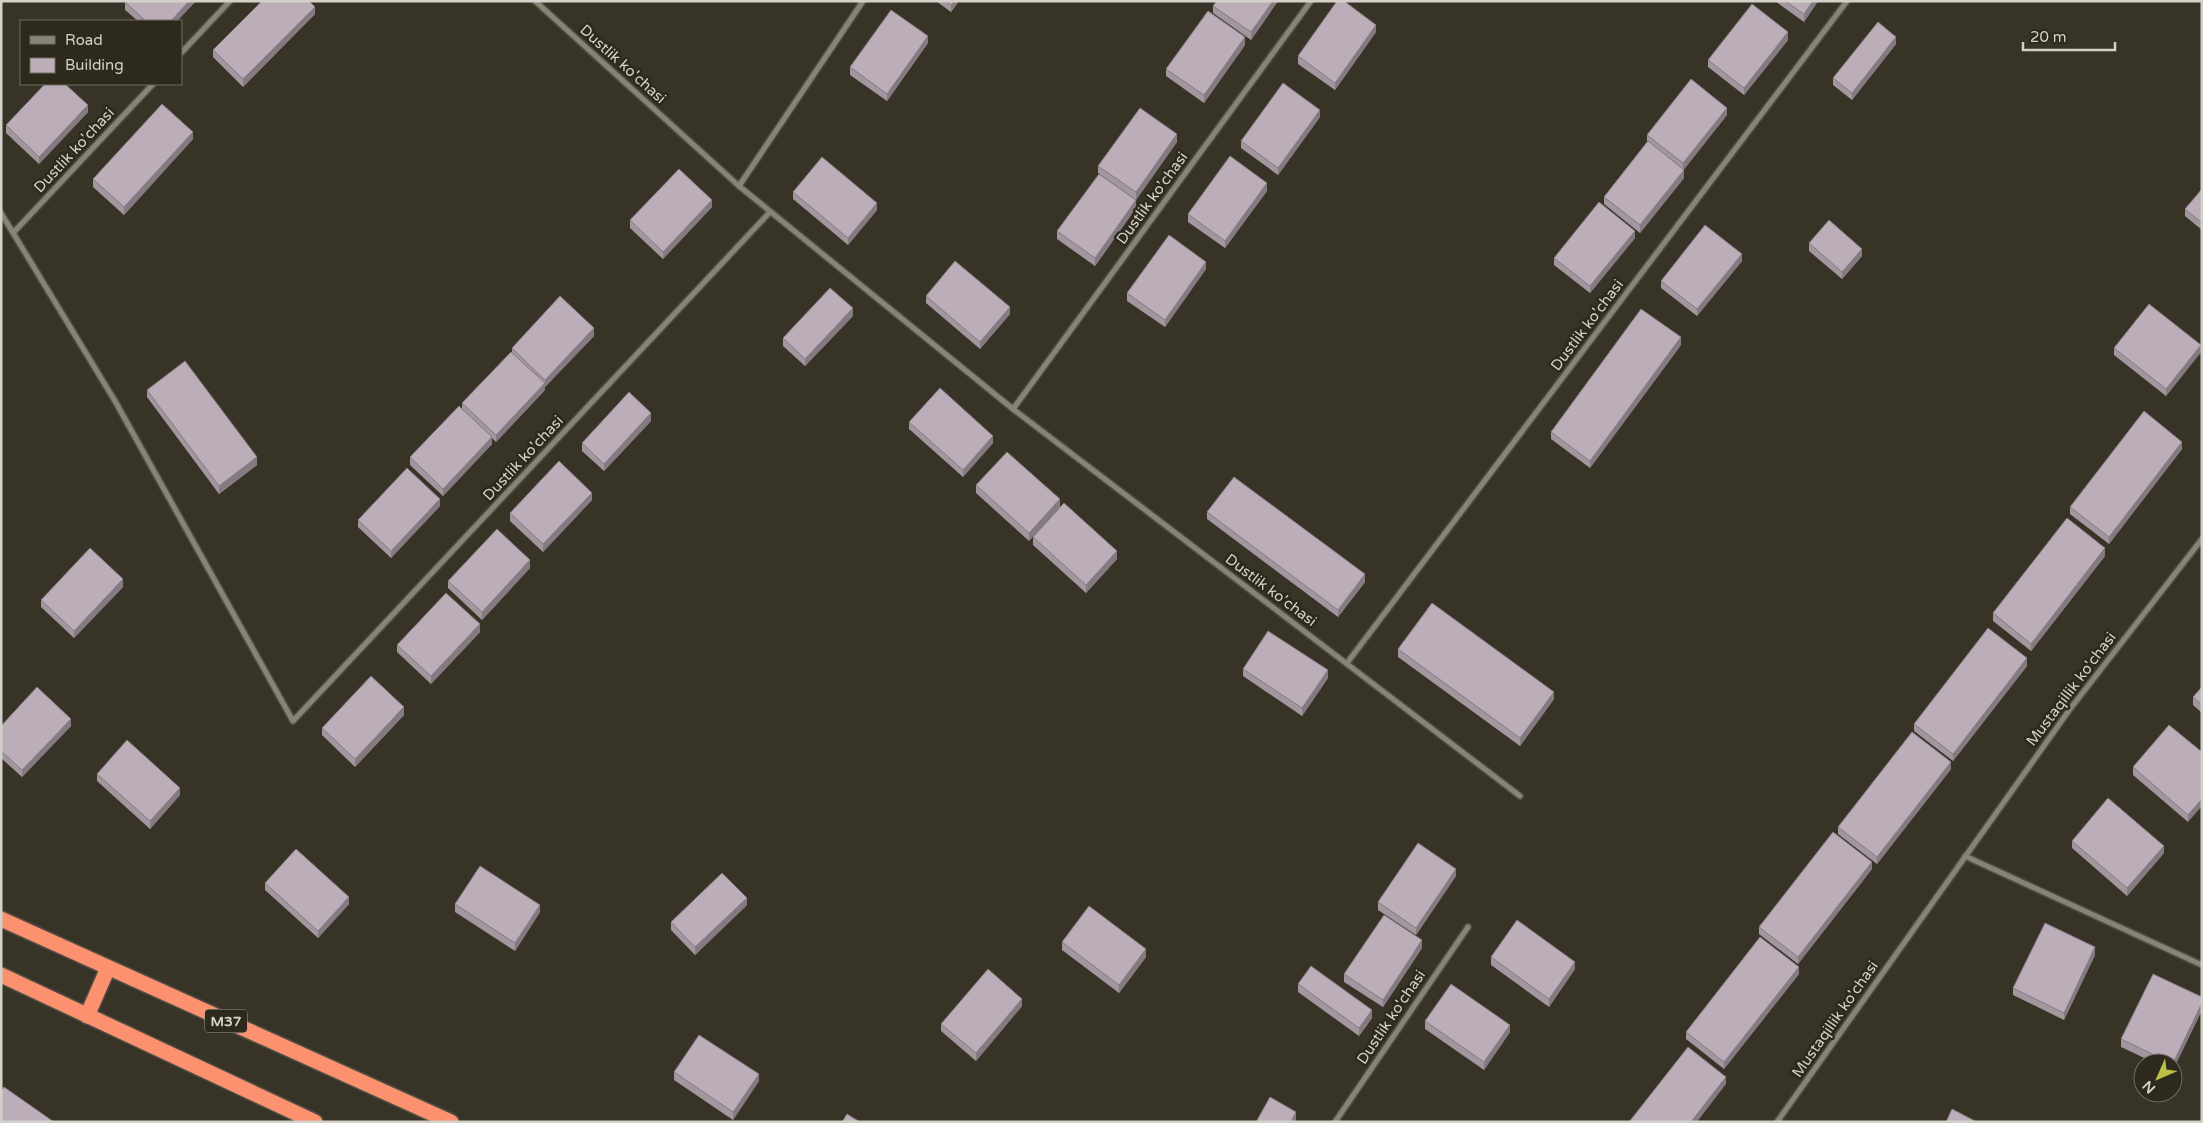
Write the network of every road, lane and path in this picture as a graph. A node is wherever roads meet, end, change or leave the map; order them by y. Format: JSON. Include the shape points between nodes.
{"nodes":[{"id":1,"x":230,"y":1,"type":"edge"},
{"id":2,"x":535,"y":1,"type":"edge"},
{"id":3,"x":863,"y":1,"type":"edge"},
{"id":4,"x":1311,"y":1,"type":"edge"},
{"id":5,"x":1848,"y":1,"type":"edge"},
{"id":6,"x":182,"y":52,"type":"edge"},
{"id":7,"x":152,"y":85,"type":"edge"},
{"id":8,"x":739,"y":186,"type":"junction"},
{"id":9,"x":770,"y":212,"type":"junction"},
{"id":10,"x":1,"y":213,"type":"edge"},
{"id":11,"x":13,"y":233,"type":"junction"},
{"id":12,"x":1013,"y":409,"type":"junction"},
{"id":13,"x":2202,"y":539,"type":"edge"},
{"id":14,"x":1347,"y":663,"type":"junction"},
{"id":15,"x":1520,"y":796,"type":"dead end"},
{"id":16,"x":1965,"y":856,"type":"junction"},
{"id":17,"x":1,"y":919,"type":"edge"},
{"id":18,"x":1468,"y":927,"type":"dead end"},
{"id":19,"x":2202,"y":965,"type":"edge"},
{"id":20,"x":108,"y":968,"type":"junction"},
{"id":21,"x":1,"y":975,"type":"edge"},
{"id":22,"x":87,"y":1016,"type":"junction"},
{"id":23,"x":315,"y":1122,"type":"edge"},
{"id":24,"x":451,"y":1122,"type":"edge"},
{"id":25,"x":1335,"y":1122,"type":"edge"},
{"id":26,"x":1777,"y":1122,"type":"edge"}],
"edges":[{"from":1,"to":6,"type":"street"},
{"from":2,"to":8,"type":"street","name":"Dustlik ko'chasi"},
{"from":3,"to":8,"type":"street"},
{"from":4,"to":12,"type":"street","name":"Dustlik ko'chasi"},
{"from":5,"to":14,"type":"street","name":"Dustlik ko'chasi"},
{"from":7,"to":11,"type":"street","name":"Dustlik ko'chasi"},
{"from":8,"to":9,"type":"street","name":"Dustlik ko'chasi"},
{"from":9,"to":11,"type":"street","name":"Dustlik ko'chasi","via":[[293,721],[115,401]]},
{"from":9,"to":12,"type":"street","name":"Dustlik ko'chasi"},
{"from":10,"to":11,"type":"street"},
{"from":12,"to":14,"type":"street","name":"Dustlik ko'chasi"},
{"from":13,"to":16,"type":"street","name":"Mustaqillik ko'chasi","via":[[2070,709]]},
{"from":14,"to":15,"type":"street","name":"Dustlik ko'chasi"},
{"from":16,"to":19,"type":"street"},
{"from":16,"to":26,"type":"street","name":"Mustaqillik ko'chasi"},
{"from":17,"to":20,"type":"highway","number":"M37"},
{"from":18,"to":25,"type":"street","name":"Dustlik ko'chasi"},
{"from":20,"to":22,"type":"highway"},
{"from":20,"to":24,"type":"highway","number":"M37"},
{"from":21,"to":22,"type":"highway"},
{"from":22,"to":23,"type":"highway"}]}
